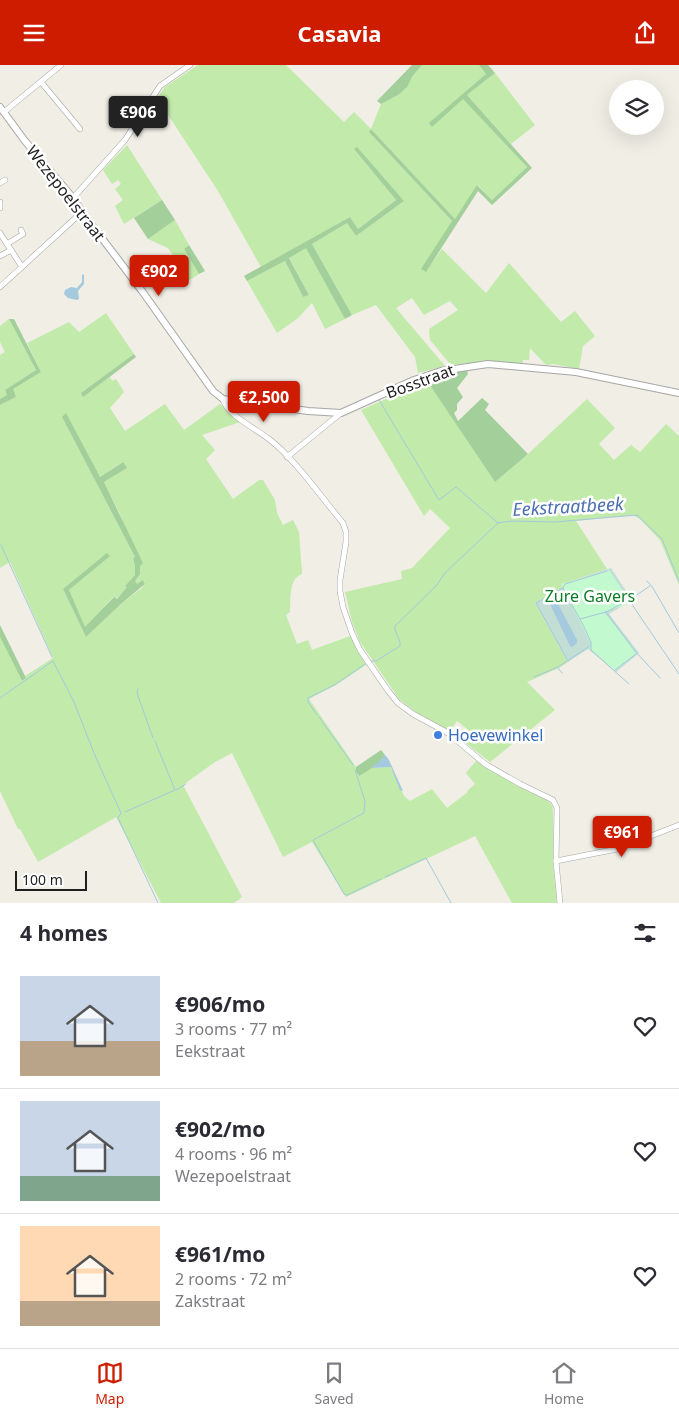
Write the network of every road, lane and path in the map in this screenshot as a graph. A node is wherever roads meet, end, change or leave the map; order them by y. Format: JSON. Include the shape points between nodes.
{"nodes":[{"id":1,"x":61,"y":65,"type":"edge"},
{"id":2,"x":190,"y":65,"type":"edge"},
{"id":3,"x":40,"y":82,"type":"junction"},
{"id":4,"x":2,"y":110,"type":"edge"},
{"id":5,"x":80,"y":129,"type":"dead end"},
{"id":6,"x":73,"y":198,"type":"junction"},
{"id":7,"x":0,"y":202,"type":"edge"},
{"id":8,"x":0,"y":208,"type":"edge"},
{"id":9,"x":82,"y":212,"type":"junction"},
{"id":10,"x":0,"y":233,"type":"edge"},
{"id":11,"x":23,"y":234,"type":"dead end"},
{"id":12,"x":7,"y":244,"type":"junction"},
{"id":13,"x":11,"y":250,"type":"junction"},
{"id":14,"x":0,"y":256,"type":"edge"},
{"id":15,"x":22,"y":267,"type":"junction"},
{"id":16,"x":0,"y":287,"type":"edge"},
{"id":17,"x":679,"y":393,"type":"edge"},
{"id":18,"x":223,"y":399,"type":"junction"},
{"id":19,"x":341,"y":413,"type":"junction"},
{"id":20,"x":288,"y":457,"type":"junction"},
{"id":21,"x":679,"y":825,"type":"edge"},
{"id":22,"x":556,"y":861,"type":"junction"},
{"id":23,"x":560,"y":903,"type":"edge"}],
"edges":[{"from":1,"to":3,"type":"street"},
{"from":2,"to":6,"type":"street","via":[[160,87],[125,140]]},
{"from":3,"to":4,"type":"street"},
{"from":3,"to":5,"type":"street"},
{"from":4,"to":6,"type":"street","name":"Wezepoelstraat"},
{"from":6,"to":9,"type":"street","name":"Wezepoelstraat"},
{"from":7,"to":8,"type":"street"},
{"from":9,"to":15,"type":"street"},
{"from":9,"to":18,"type":"street","name":"Wezepoelstraat","via":[[213,391]]},
{"from":10,"to":12,"type":"street"},
{"from":11,"to":12,"type":"street"},
{"from":12,"to":13,"type":"street"},
{"from":13,"to":14,"type":"street"},
{"from":13,"to":15,"type":"street"},
{"from":15,"to":16,"type":"street"},
{"from":17,"to":19,"type":"street","name":"Bosstraat","via":[[576,372],[488,364],[440,371]]},
{"from":18,"to":19,"type":"street","name":"Bosstraat"},
{"from":18,"to":20,"type":"street","name":"Wezepoelstraat","via":[[228,408],[270,439]]},
{"from":19,"to":20,"type":"street"},
{"from":20,"to":22,"type":"street","name":"Wezepoelstraat","via":[[343,523],[346,535],[340,591],[360,650],[398,703],[448,733],[484,764],[553,799],[557,808]]},
{"from":21,"to":22,"type":"street","via":[[617,849]]},
{"from":22,"to":23,"type":"street","name":"Wezepoelstraat"}]}
